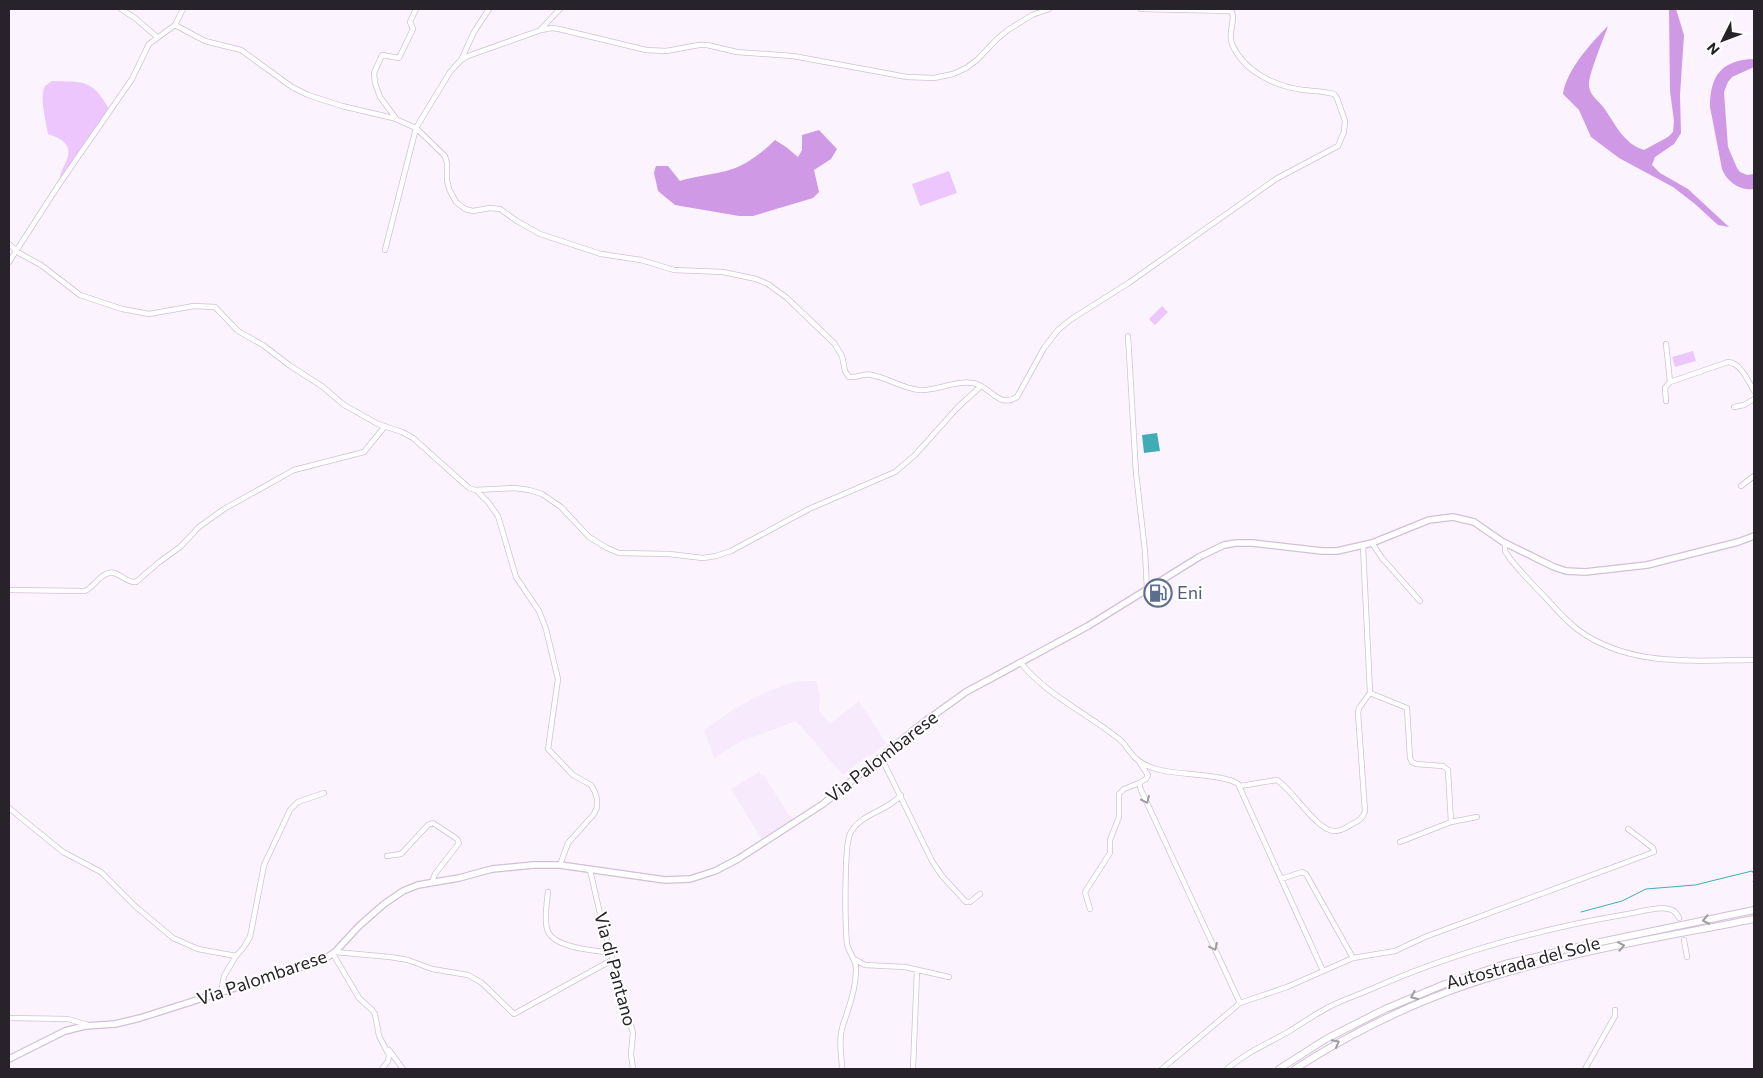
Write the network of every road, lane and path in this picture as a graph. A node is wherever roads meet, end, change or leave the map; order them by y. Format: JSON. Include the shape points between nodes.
{"nodes":[{"id":1,"x":121,"y":9,"type":"edge"},
{"id":2,"x":183,"y":9,"type":"edge"},
{"id":3,"x":416,"y":9,"type":"edge"},
{"id":4,"x":488,"y":9,"type":"edge"},
{"id":5,"x":560,"y":9,"type":"edge"},
{"id":6,"x":1049,"y":9,"type":"edge"},
{"id":7,"x":1141,"y":9,"type":"edge"},
{"id":8,"x":174,"y":25,"type":"junction"},
{"id":9,"x":539,"y":31,"type":"junction"},
{"id":10,"x":157,"y":37,"type":"junction"},
{"id":11,"x":461,"y":60,"type":"junction"},
{"id":12,"x":396,"y":118,"type":"junction"},
{"id":13,"x":416,"y":128,"type":"junction"},
{"id":14,"x":9,"y":244,"type":"edge"},
{"id":15,"x":16,"y":250,"type":"junction"},
{"id":16,"x":385,"y":250,"type":"dead end"},
{"id":17,"x":9,"y":262,"type":"edge"},
{"id":18,"x":1128,"y":336,"type":"dead end"},
{"id":19,"x":1666,"y":344,"type":"dead end"},
{"id":20,"x":1670,"y":382,"type":"junction"},
{"id":21,"x":981,"y":386,"type":"junction"},
{"id":22,"x":1754,"y":391,"type":"edge"},
{"id":23,"x":1754,"y":399,"type":"edge"},
{"id":24,"x":1666,"y":400,"type":"dead end"},
{"id":25,"x":1734,"y":407,"type":"dead end"},
{"id":26,"x":385,"y":426,"type":"junction"},
{"id":27,"x":1754,"y":476,"type":"edge"},
{"id":28,"x":1741,"y":486,"type":"dead end"},
{"id":29,"x":476,"y":490,"type":"junction"},
{"id":30,"x":1754,"y":536,"type":"edge"},
{"id":31,"x":1372,"y":543,"type":"junction"},
{"id":32,"x":1505,"y":544,"type":"junction"},
{"id":33,"x":1363,"y":546,"type":"junction"},
{"id":34,"x":9,"y":590,"type":"edge"},
{"id":35,"x":1147,"y":590,"type":"junction"},
{"id":36,"x":1420,"y":600,"type":"dead end"},
{"id":37,"x":1754,"y":660,"type":"edge"},
{"id":38,"x":1020,"y":662,"type":"junction"},
{"id":39,"x":1370,"y":693,"type":"junction"},
{"id":40,"x":881,"y":757,"type":"junction"},
{"id":41,"x":1137,"y":760,"type":"junction"},
{"id":42,"x":1140,"y":783,"type":"junction"},
{"id":43,"x":1240,"y":786,"type":"junction"},
{"id":44,"x":324,"y":793,"type":"dead end"},
{"id":45,"x":900,"y":795,"type":"junction"},
{"id":46,"x":9,"y":808,"type":"edge"},
{"id":47,"x":1476,"y":817,"type":"dead end"},
{"id":48,"x":1451,"y":822,"type":"junction"},
{"id":49,"x":1628,"y":829,"type":"dead end"},
{"id":50,"x":1400,"y":842,"type":"dead end"},
{"id":51,"x":387,"y":856,"type":"dead end"},
{"id":52,"x":560,"y":865,"type":"junction"},
{"id":53,"x":590,"y":870,"type":"junction"},
{"id":54,"x":1282,"y":879,"type":"junction"},
{"id":55,"x":432,"y":882,"type":"junction"},
{"id":56,"x":548,"y":892,"type":"dead end"},
{"id":57,"x":980,"y":894,"type":"dead end"},
{"id":58,"x":1090,"y":909,"type":"dead end"},
{"id":59,"x":1754,"y":910,"type":"edge"},
{"id":60,"x":1679,"y":918,"type":"dead end"},
{"id":61,"x":1754,"y":919,"type":"edge"},
{"id":62,"x":1684,"y":940,"type":"dead end"},
{"id":63,"x":334,"y":953,"type":"junction"},
{"id":64,"x":611,"y":954,"type":"junction"},
{"id":65,"x":236,"y":956,"type":"junction"},
{"id":66,"x":1687,"y":957,"type":"dead end"},
{"id":67,"x":1353,"y":958,"type":"junction"},
{"id":68,"x":854,"y":959,"type":"junction"},
{"id":69,"x":612,"y":960,"type":"junction"},
{"id":70,"x":917,"y":970,"type":"junction"},
{"id":71,"x":1323,"y":971,"type":"junction"},
{"id":72,"x":950,"y":977,"type":"dead end"},
{"id":73,"x":221,"y":992,"type":"junction"},
{"id":74,"x":1240,"y":1003,"type":"junction"},
{"id":75,"x":1616,"y":1010,"type":"dead end"},
{"id":76,"x":9,"y":1018,"type":"edge"},
{"id":77,"x":89,"y":1026,"type":"junction"},
{"id":78,"x":385,"y":1045,"type":"junction"},
{"id":79,"x":9,"y":1059,"type":"edge"},
{"id":80,"x":382,"y":1069,"type":"edge"},
{"id":81,"x":403,"y":1069,"type":"edge"},
{"id":82,"x":634,"y":1069,"type":"edge"},
{"id":83,"x":842,"y":1069,"type":"edge"},
{"id":84,"x":913,"y":1069,"type":"edge"},
{"id":85,"x":1162,"y":1069,"type":"edge"},
{"id":86,"x":1227,"y":1069,"type":"edge"},
{"id":87,"x":1279,"y":1069,"type":"edge"},
{"id":88,"x":1295,"y":1069,"type":"edge"},
{"id":89,"x":1585,"y":1069,"type":"edge"}],
"edges":[{"from":1,"to":10,"type":"street"},
{"from":2,"to":8,"type":"street"},
{"from":3,"to":12,"type":"street","via":[[410,22],[413,29],[399,58],[382,55],[374,73],[380,97]]},
{"from":4,"to":11,"type":"street"},
{"from":5,"to":9,"type":"street"},
{"from":6,"to":9,"type":"street","via":[[1012,27],[968,67],[934,78],[904,77],[710,45],[666,51],[646,50],[559,29]]},
{"from":7,"to":21,"type":"street","via":[[1232,12],[1230,39],[1242,60],[1272,82],[1336,96],[1345,120],[1340,143],[1276,179],[1135,279],[1068,322],[1043,351],[1016,398],[999,399]]},
{"from":8,"to":10,"type":"street"},
{"from":8,"to":12,"type":"street","via":[[205,41],[241,50],[308,95]]},
{"from":9,"to":11,"type":"street"},
{"from":10,"to":15,"type":"street","via":[[148,46],[132,79]]},
{"from":11,"to":13,"type":"street","via":[[448,74]]},
{"from":12,"to":13,"type":"street"},
{"from":13,"to":16,"type":"street"},
{"from":13,"to":21,"type":"street","via":[[445,156],[448,187],[456,202],[465,209],[500,209],[540,234],[600,254],[641,260],[671,269],[720,272],[763,282],[784,295],[830,339],[841,353],[850,378],[872,375],[921,390],[962,383]]},
{"from":14,"to":15,"type":"street"},
{"from":15,"to":17,"type":"street"},
{"from":15,"to":26,"type":"street","via":[[80,295],[127,311],[149,314],[194,306],[215,307],[237,330],[321,385],[344,405]]},
{"from":18,"to":35,"type":"street"},
{"from":19,"to":20,"type":"street"},
{"from":20,"to":22,"type":"street","via":[[1730,362],[1739,367]]},
{"from":20,"to":24,"type":"street","via":[[1665,388]]},
{"from":21,"to":29,"type":"street","via":[[892,474],[813,507],[731,551],[713,557],[617,552],[589,537],[561,507],[542,494],[512,488]]},
{"from":23,"to":25,"type":"street"},
{"from":26,"to":29,"type":"street","via":[[413,438],[467,487]]},
{"from":26,"to":34,"type":"street","via":[[364,452],[291,471],[224,509],[136,582],[110,573],[85,591]]},
{"from":27,"to":28,"type":"street"},
{"from":29,"to":52,"type":"street","via":[[498,516],[516,577],[540,611],[546,629],[558,679],[548,750],[573,775],[590,785],[597,797],[595,812],[568,843]]},
{"from":30,"to":32,"type":"main road","name":"Via Palombarese","via":[[1647,565],[1585,572],[1557,568]]},
{"from":31,"to":32,"type":"main road","name":"Via Palombarese","via":[[1426,521],[1453,518],[1474,522]]},
{"from":31,"to":33,"type":"main road","name":"Via Palombarese"},
{"from":31,"to":36,"type":"street"},
{"from":32,"to":37,"type":"street","via":[[1511,560],[1562,616],[1601,644],[1668,660]]},
{"from":33,"to":35,"type":"main road","name":"Via Palombarese","via":[[1324,551],[1255,543],[1231,544],[1203,554]]},
{"from":33,"to":39,"type":"street"},
{"from":35,"to":38,"type":"main road","name":"Via Palombarese","via":[[1073,635]]},
{"from":38,"to":40,"type":"main road","name":"Via Palombarese","via":[[958,698]]},
{"from":38,"to":41,"type":"street","via":[[1046,688],[1119,738]]},
{"from":39,"to":43,"type":"street","via":[[1358,713],[1365,811],[1359,820],[1342,830],[1333,831],[1320,824],[1277,780]]},
{"from":39,"to":48,"type":"street","via":[[1407,708],[1412,762],[1447,769]]},
{"from":40,"to":45,"type":"street"},
{"from":40,"to":53,"type":"main road","name":"Via Palombarese","via":[[816,809],[709,874],[684,880],[665,880]]},
{"from":41,"to":42,"type":"street","via":[[1148,775]]},
{"from":41,"to":43,"type":"street","via":[[1162,770],[1234,781]]},
{"from":42,"to":58,"type":"street","via":[[1119,794],[1119,817],[1110,840],[1110,853],[1085,892]]},
{"from":42,"to":74,"type":"street","one_way":true},
{"from":43,"to":54,"type":"street"},
{"from":44,"to":65,"type":"street","via":[[298,802],[290,810],[263,868],[250,937]]},
{"from":45,"to":57,"type":"street","via":[[938,871],[966,902]]},
{"from":45,"to":68,"type":"street","via":[[860,822],[849,838],[847,937]]},
{"from":46,"to":65,"type":"street","via":[[61,851],[102,872],[173,938],[196,948]]},
{"from":47,"to":48,"type":"street"},
{"from":48,"to":50,"type":"street"},
{"from":49,"to":67,"type":"street","via":[[1654,852],[1425,936],[1397,951]]},
{"from":51,"to":55,"type":"street","via":[[401,854],[428,824],[433,824],[457,839],[459,844]]},
{"from":52,"to":53,"type":"main road","name":"Via Palombarese"},
{"from":52,"to":55,"type":"main road","name":"Via Palombarese","via":[[517,866]]},
{"from":53,"to":64,"type":"street","name":"Via di Pantano"},
{"from":54,"to":67,"type":"street","via":[[1302,872],[1306,874]]},
{"from":54,"to":71,"type":"street"},
{"from":55,"to":63,"type":"main road","name":"Via Palombarese","via":[[411,887],[393,897]]},
{"from":56,"to":64,"type":"street","via":[[546,925],[554,940]]},
{"from":59,"to":87,"type":"highway","name":"Autostrada del Sole","one_way":true,"via":[[1505,964],[1444,984],[1334,1034]]},
{"from":60,"to":86,"type":"street","via":[[1670,909],[1590,920],[1439,961],[1327,1008],[1244,1055]]},
{"from":88,"to":61,"type":"highway","name":"Autostrada del Sole","one_way":true,"via":[[1390,1015],[1508,972]]},
{"from":62,"to":66,"type":"street"},
{"from":63,"to":69,"type":"street","via":[[390,957],[432,969],[466,974],[482,983],[514,1014]]},
{"from":63,"to":73,"type":"main road","name":"Via Palombarese","via":[[320,961]]},
{"from":63,"to":78,"type":"street","via":[[359,998],[373,1011]]},
{"from":64,"to":69,"type":"street","name":"Via di Pantano"},
{"from":65,"to":73,"type":"street","via":[[224,976]]},
{"from":67,"to":71,"type":"street"},
{"from":68,"to":70,"type":"street","via":[[865,965]]},
{"from":68,"to":83,"type":"street","via":[[853,994],[840,1036]]},
{"from":69,"to":82,"type":"street","name":"Via di Pantano","via":[[633,1035],[631,1054]]},
{"from":70,"to":72,"type":"street"},
{"from":70,"to":84,"type":"street"},
{"from":71,"to":74,"type":"street","via":[[1284,989]]},
{"from":73,"to":77,"type":"main road","name":"Via Palombarese","via":[[135,1019]]},
{"from":74,"to":85,"type":"street"},
{"from":75,"to":89,"type":"street"},
{"from":76,"to":77,"type":"street","via":[[68,1019]]},
{"from":77,"to":79,"type":"main road","name":"Via Palombarese","via":[[58,1033]]},
{"from":78,"to":80,"type":"street","via":[[389,1058]]},
{"from":78,"to":81,"type":"street"}]}
